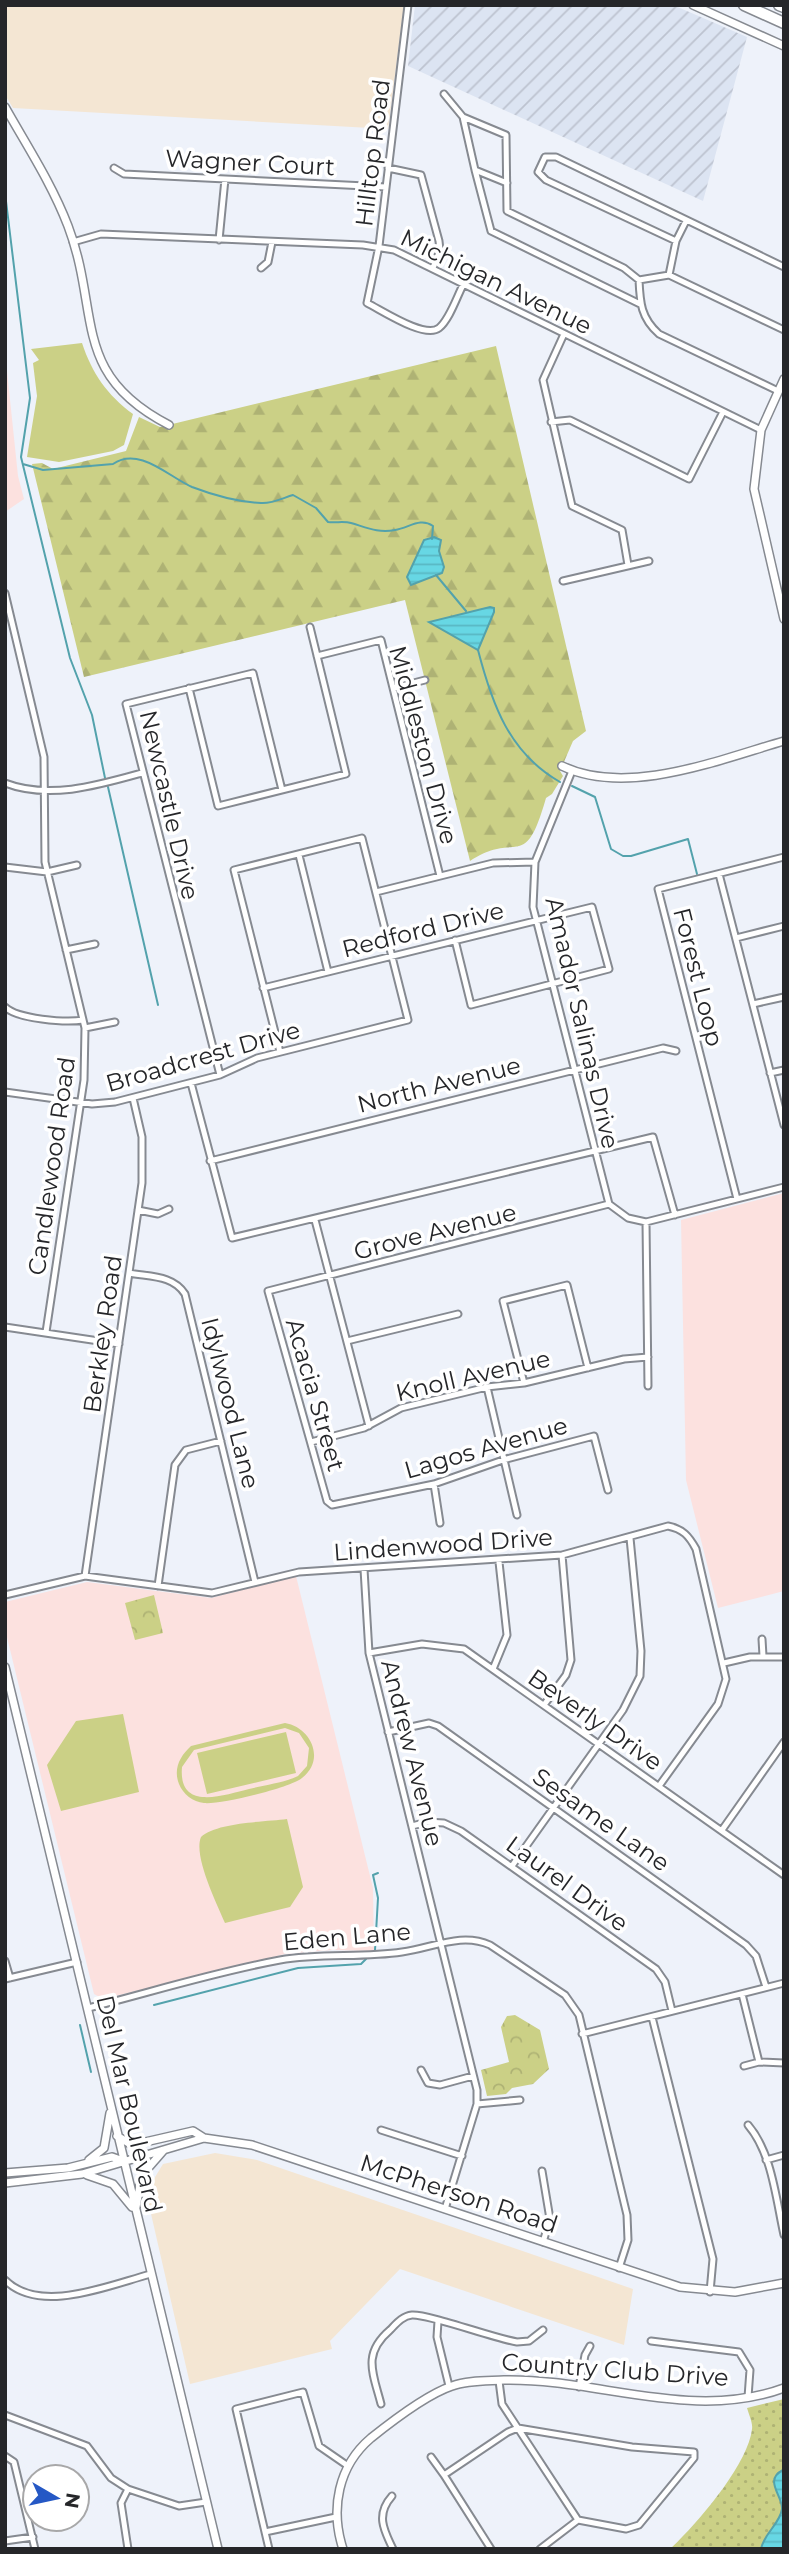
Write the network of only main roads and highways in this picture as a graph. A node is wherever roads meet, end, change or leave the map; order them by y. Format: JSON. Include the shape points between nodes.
{"nodes":[{"id":1,"x":693,"y":5,"type":"edge"},
{"id":2,"x":744,"y":5,"type":"edge"},
{"id":3,"x":784,"y":23,"type":"edge"},
{"id":4,"x":784,"y":46,"type":"edge"},
{"id":5,"x":5,"y":107,"type":"edge"},
{"id":6,"x":784,"y":379,"type":"edge"},
{"id":7,"x":169,"y":425,"type":"dead end"},
{"id":8,"x":781,"y":595,"type":"edge"},
{"id":9,"x":784,"y":619,"type":"edge"},
{"id":10,"x":784,"y":741,"type":"edge"},
{"id":11,"x":562,"y":766,"type":"dead end"},
{"id":12,"x":5,"y":1667,"type":"edge"},
{"id":13,"x":9,"y":1697,"type":"edge"},
{"id":14,"x":111,"y":2109,"type":"junction"},
{"id":15,"x":117,"y":2136,"type":"junction"},
{"id":16,"x":204,"y":2138,"type":"junction"},
{"id":17,"x":167,"y":2147,"type":"junction"},
{"id":18,"x":123,"y":2161,"type":"junction"},
{"id":19,"x":83,"y":2164,"type":"junction"},
{"id":20,"x":5,"y":2173,"type":"edge"},
{"id":21,"x":82,"y":2174,"type":"junction"},
{"id":22,"x":5,"y":2183,"type":"edge"},
{"id":23,"x":135,"y":2211,"type":"junction"},
{"id":24,"x":784,"y":2283,"type":"edge"},
{"id":25,"x":784,"y":2388,"type":"edge"},
{"id":26,"x":218,"y":2549,"type":"edge"},
{"id":27,"x":343,"y":2549,"type":"edge"}],
"edges":[{"from":1,"to":4,"type":"main road"},
{"from":2,"to":3,"type":"highway"},
{"from":5,"to":7,"type":"main road","via":[[49,185],[73,242],[93,342],[106,375],[134,405]]},
{"from":6,"to":8,"type":"main road","via":[[761,430],[754,489]]},
{"from":8,"to":9,"type":"main road"},
{"from":10,"to":11,"type":"main road","via":[[634,779],[602,779]]},
{"from":12,"to":13,"type":"main road","name":"Del Mar Boulevard"},
{"from":13,"to":14,"type":"main road","name":"Del Mar Boulevard"},
{"from":14,"to":15,"type":"main road","name":"Del Mar Boulevard"},
{"from":14,"to":19,"type":"main road","via":[[104,2148]]},
{"from":15,"to":16,"type":"main road","via":[[132,2146],[194,2131]]},
{"from":15,"to":18,"type":"main road","name":"Del Mar Boulevard"},
{"from":16,"to":17,"type":"main road","name":"McPherson Road"},
{"from":16,"to":24,"type":"main road","name":"McPherson Road","via":[[238,2141],[680,2287],[749,2291]]},
{"from":17,"to":18,"type":"main road","name":"McPherson Road"},
{"from":17,"to":23,"type":"main road","via":[[142,2175]]},
{"from":18,"to":19,"type":"main road","name":"McPherson Road","via":[[112,2157]]},
{"from":18,"to":21,"type":"main road","name":"McPherson Road"},
{"from":18,"to":23,"type":"main road","name":"Del Mar Boulevard"},
{"from":19,"to":20,"type":"main road","name":"McPherson Road"},
{"from":21,"to":22,"type":"main road","name":"McPherson Road"},
{"from":21,"to":23,"type":"main road","via":[[113,2184]]},
{"from":23,"to":26,"type":"main road","name":"Del Mar Boulevard"},
{"from":25,"to":27,"type":"main road","name":"Country Club Drive","via":[[748,2397],[649,2397],[533,2379],[449,2386],[374,2436],[348,2466],[338,2492],[336,2517]]}]}
